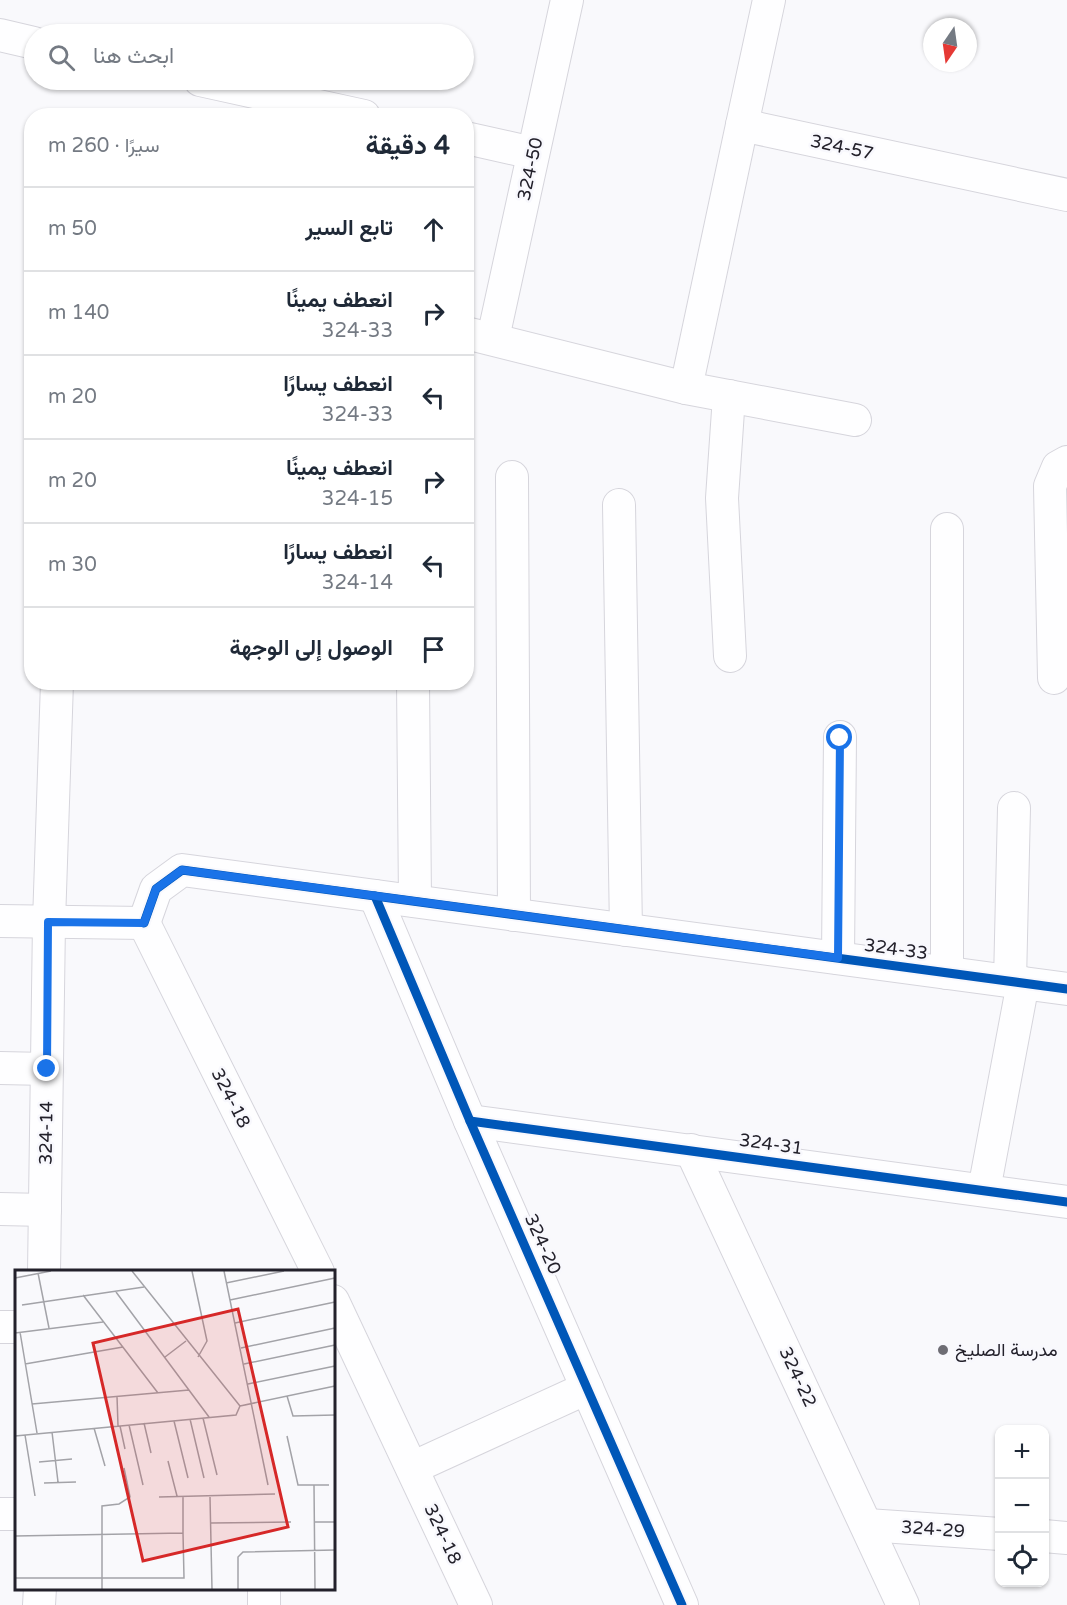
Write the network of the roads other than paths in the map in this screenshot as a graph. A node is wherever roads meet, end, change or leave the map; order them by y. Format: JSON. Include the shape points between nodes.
{"nodes":[{"id":1,"x":567,"y":0,"type":"edge"},
{"id":2,"x":769,"y":0,"type":"edge"},
{"id":3,"x":0,"y":35,"type":"edge"},
{"id":4,"x":24,"y":41,"type":"edge"},
{"id":5,"x":246,"y":90,"type":"edge"},
{"id":6,"x":328,"y":108,"type":"edge"},
{"id":7,"x":742,"y":125,"type":"junction"},
{"id":8,"x":474,"y":140,"type":"edge"},
{"id":9,"x":534,"y":153,"type":"junction"},
{"id":10,"x":1067,"y":195,"type":"edge"},
{"id":11,"x":480,"y":336,"type":"edge"},
{"id":12,"x":686,"y":388,"type":"junction"},
{"id":13,"x":729,"y":396,"type":"junction"},
{"id":14,"x":855,"y":420,"type":"dead end"},
{"id":15,"x":1067,"y":462,"type":"edge"},
{"id":16,"x":512,"y":477,"type":"dead end"},
{"id":17,"x":619,"y":505,"type":"dead end"},
{"id":18,"x":947,"y":529,"type":"dead end"},
{"id":19,"x":730,"y":656,"type":"dead end"},
{"id":20,"x":1054,"y":678,"type":"dead end"},
{"id":21,"x":57,"y":690,"type":"edge"},
{"id":22,"x":413,"y":690,"type":"edge"},
{"id":23,"x":840,"y":738,"type":"dead end"},
{"id":24,"x":1014,"y":808,"type":"dead end"},
{"id":25,"x":375,"y":896,"type":"junction"},
{"id":26,"x":415,"y":902,"type":"junction"},
{"id":27,"x":513,"y":915,"type":"junction"},
{"id":28,"x":0,"y":921,"type":"edge"},
{"id":29,"x":48,"y":922,"type":"junction"},
{"id":30,"x":144,"y":923,"type":"junction"},
{"id":31,"x":626,"y":930,"type":"junction"},
{"id":32,"x":838,"y":958,"type":"junction"},
{"id":33,"x":947,"y":973,"type":"junction"},
{"id":34,"x":1017,"y":982,"type":"junction"},
{"id":35,"x":1067,"y":989,"type":"edge"},
{"id":36,"x":0,"y":1068,"type":"edge"},
{"id":37,"x":47,"y":1069,"type":"junction"},
{"id":38,"x":470,"y":1120,"type":"junction"},
{"id":39,"x":692,"y":1150,"type":"junction"},
{"id":40,"x":984,"y":1190,"type":"junction"},
{"id":41,"x":1067,"y":1202,"type":"edge"},
{"id":42,"x":0,"y":1209,"type":"edge"},
{"id":43,"x":45,"y":1210,"type":"junction"},
{"id":44,"x":44,"y":1270,"type":"edge"},
{"id":45,"x":317,"y":1270,"type":"edge"},
{"id":46,"x":334,"y":1306,"type":"edge"},
{"id":47,"x":0,"y":1327,"type":"edge"},
{"id":48,"x":15,"y":1328,"type":"edge"},
{"id":49,"x":342,"y":1346,"type":"edge"},
{"id":50,"x":587,"y":1388,"type":"junction"},
{"id":51,"x":412,"y":1468,"type":"junction"},
{"id":52,"x":867,"y":1525,"type":"junction"},
{"id":53,"x":995,"y":1533,"type":"edge"},
{"id":54,"x":1049,"y":1536,"type":"edge"},
{"id":55,"x":1067,"y":1538,"type":"edge"},
{"id":56,"x":476,"y":1605,"type":"edge"},
{"id":57,"x":682,"y":1605,"type":"edge"},
{"id":58,"x":903,"y":1605,"type":"edge"}],
"edges":[{"from":1,"to":9,"type":"street","name":"324-50"},
{"from":2,"to":7,"type":"street"},
{"from":3,"to":4,"type":"street"},
{"from":5,"to":6,"type":"street"},
{"from":7,"to":10,"type":"street","name":"324-57"},
{"from":7,"to":12,"type":"street"},
{"from":8,"to":9,"type":"street"},
{"from":9,"to":11,"type":"street","name":"324-50"},
{"from":11,"to":12,"type":"street"},
{"from":12,"to":13,"type":"street"},
{"from":13,"to":14,"type":"street"},
{"from":13,"to":19,"type":"street","via":[[722,498]]},
{"from":15,"to":20,"type":"street","via":[[1058,467],[1050,486]]},
{"from":16,"to":27,"type":"street"},
{"from":17,"to":31,"type":"street"},
{"from":18,"to":33,"type":"street"},
{"from":21,"to":29,"type":"street","name":"324-14"},
{"from":22,"to":26,"type":"street"},
{"from":23,"to":32,"type":"street"},
{"from":24,"to":34,"type":"street"},
{"from":25,"to":26,"type":"street","name":"324-33"},
{"from":25,"to":30,"type":"street","name":"324-33","via":[[182,870],[156,889]]},
{"from":25,"to":38,"type":"street","name":"324-20"},
{"from":26,"to":27,"type":"street","name":"324-33"},
{"from":27,"to":31,"type":"street","name":"324-33"},
{"from":28,"to":29,"type":"street"},
{"from":29,"to":30,"type":"street"},
{"from":29,"to":37,"type":"street","name":"324-14"},
{"from":30,"to":45,"type":"street","name":"324-18"},
{"from":31,"to":32,"type":"street","name":"324-33"},
{"from":32,"to":33,"type":"street","name":"324-33"},
{"from":33,"to":34,"type":"street","name":"324-33"},
{"from":34,"to":35,"type":"street","name":"324-33"},
{"from":34,"to":40,"type":"street"},
{"from":36,"to":37,"type":"street"},
{"from":37,"to":43,"type":"street","name":"324-14"},
{"from":38,"to":39,"type":"street","name":"324-31"},
{"from":38,"to":50,"type":"street","name":"324-20"},
{"from":39,"to":40,"type":"street","name":"324-31"},
{"from":39,"to":52,"type":"street","name":"324-22"},
{"from":40,"to":41,"type":"street","name":"324-31"},
{"from":42,"to":43,"type":"street"},
{"from":43,"to":44,"type":"street","name":"324-14"},
{"from":46,"to":49,"type":"street","name":"324-18"},
{"from":47,"to":48,"type":"street"},
{"from":49,"to":51,"type":"street","name":"324-18"},
{"from":50,"to":51,"type":"street"},
{"from":50,"to":57,"type":"street","name":"324-20"},
{"from":51,"to":56,"type":"street","name":"324-18"},
{"from":52,"to":53,"type":"street","name":"324-29"},
{"from":52,"to":58,"type":"street","name":"324-22"},
{"from":54,"to":55,"type":"street"}]}
